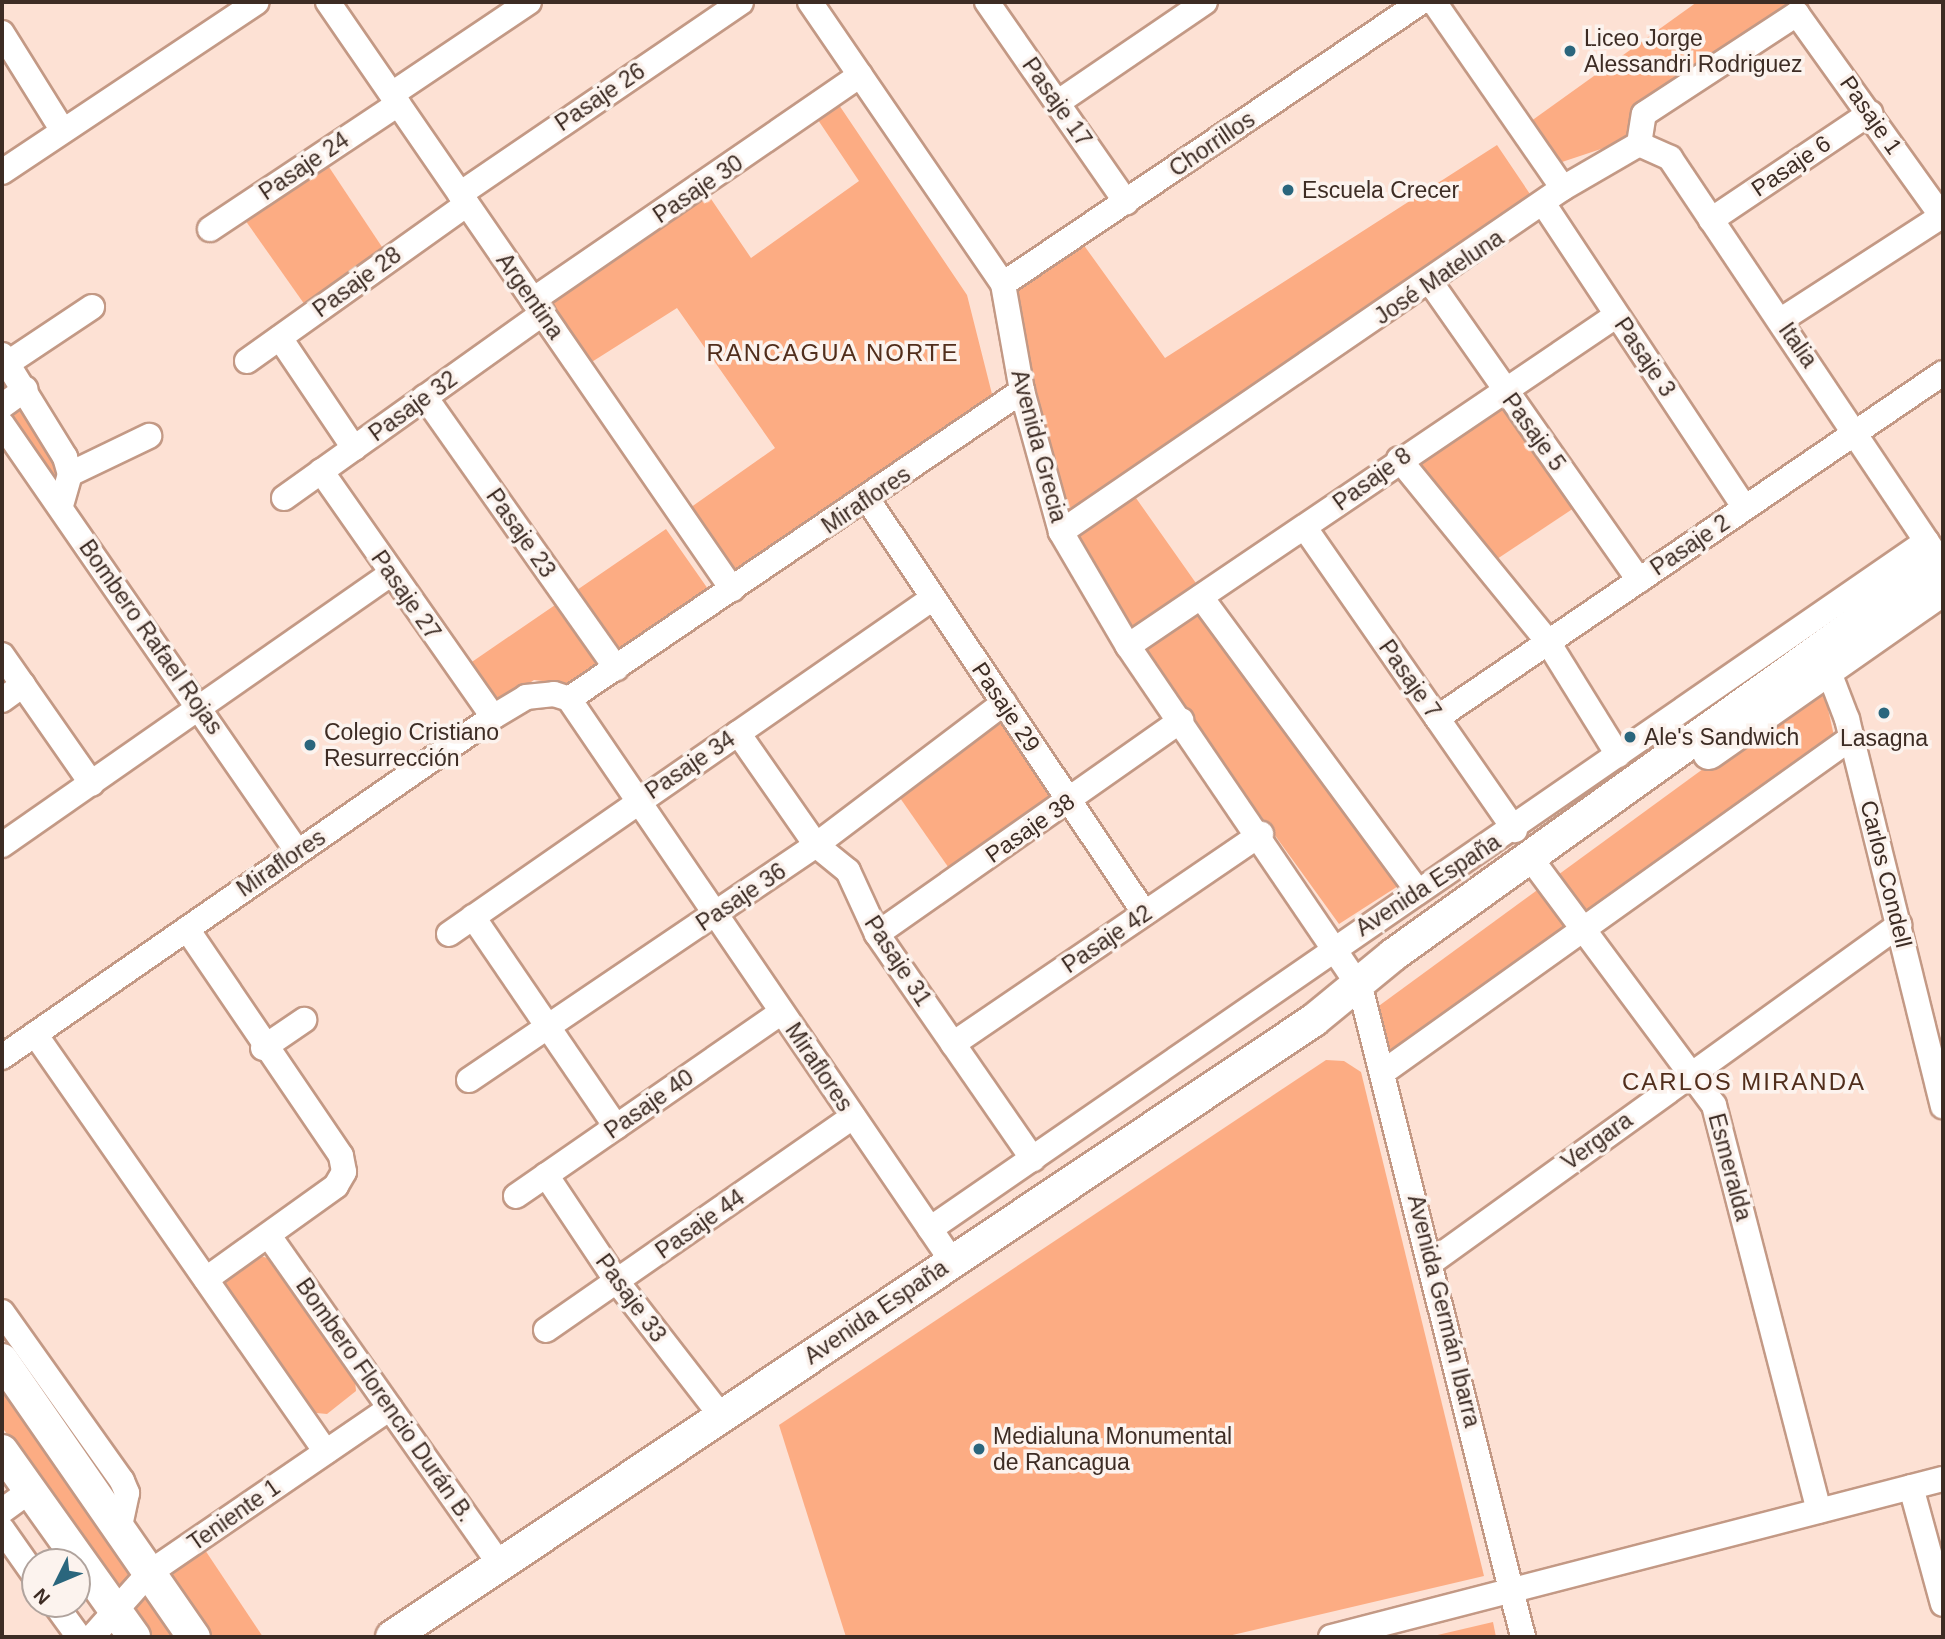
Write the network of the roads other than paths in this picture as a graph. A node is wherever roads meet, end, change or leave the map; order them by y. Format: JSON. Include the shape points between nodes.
{"nodes":[{"id":1,"x":257,"y":2,"type":"edge"},
{"id":2,"x":328,"y":2,"type":"edge"},
{"id":3,"x":529,"y":2,"type":"edge"},
{"id":4,"x":741,"y":2,"type":"edge"},
{"id":5,"x":810,"y":2,"type":"edge"},
{"id":6,"x":1205,"y":2,"type":"edge"},
{"id":7,"x":1420,"y":2,"type":"edge"},
{"id":8,"x":1434,"y":2,"type":"edge"},
{"id":9,"x":990,"y":3,"type":"edge"},
{"id":10,"x":2,"y":33,"type":"edge"},
{"id":11,"x":860,"y":75,"type":"junction"},
{"id":12,"x":395,"y":99,"type":"junction"},
{"id":13,"x":1057,"y":103,"type":"junction"},
{"id":14,"x":1870,"y":113,"type":"junction"},
{"id":15,"x":63,"y":131,"type":"junction"},
{"id":16,"x":1640,"y":144,"type":"junction"},
{"id":17,"x":2,"y":172,"type":"edge"},
{"id":18,"x":1563,"y":188,"type":"junction"},
{"id":19,"x":463,"y":199,"type":"junction"},
{"id":20,"x":1126,"y":202,"type":"junction"},
{"id":21,"x":1545,"y":206,"type":"junction"},
{"id":22,"x":1942,"y":217,"type":"edge"},
{"id":23,"x":1711,"y":220,"type":"junction"},
{"id":24,"x":210,"y":229,"type":"dead end"},
{"id":25,"x":1431,"y":283,"type":"junction"},
{"id":26,"x":1003,"y":284,"type":"junction"},
{"id":27,"x":92,"y":307,"type":"dead end"},
{"id":28,"x":538,"y":307,"type":"junction"},
{"id":29,"x":1617,"y":315,"type":"junction"},
{"id":30,"x":1781,"y":320,"type":"junction"},
{"id":31,"x":280,"y":338,"type":"junction"},
{"id":32,"x":5,"y":359,"type":"edge"},
{"id":33,"x":247,"y":361,"type":"dead end"},
{"id":34,"x":1943,"y":373,"type":"edge"},
{"id":35,"x":25,"y":389,"type":"junction"},
{"id":36,"x":1503,"y":390,"type":"junction"},
{"id":37,"x":1022,"y":391,"type":"junction"},
{"id":38,"x":425,"y":397,"type":"junction"},
{"id":39,"x":2,"y":406,"type":"edge"},
{"id":40,"x":2,"y":424,"type":"edge"},
{"id":41,"x":1858,"y":430,"type":"junction"},
{"id":42,"x":149,"y":436,"type":"dead end"},
{"id":43,"x":354,"y":448,"type":"junction"},
{"id":44,"x":1399,"y":459,"type":"junction"},
{"id":45,"x":321,"y":471,"type":"junction"},
{"id":46,"x":70,"y":474,"type":"junction"},
{"id":47,"x":284,"y":498,"type":"dead end"},
{"id":48,"x":868,"y":500,"type":"junction"},
{"id":49,"x":61,"y":506,"type":"junction"},
{"id":50,"x":1745,"y":508,"type":"junction"},
{"id":51,"x":1305,"y":528,"type":"junction"},
{"id":52,"x":1061,"y":532,"type":"junction"},
{"id":53,"x":1938,"y":563,"type":"edge"},
{"id":54,"x":390,"y":573,"type":"junction"},
{"id":55,"x":1639,"y":580,"type":"junction"},
{"id":56,"x":733,"y":589,"type":"junction"},
{"id":57,"x":1202,"y":597,"type":"junction"},
{"id":58,"x":933,"y":598,"type":"junction"},
{"id":59,"x":1548,"y":642,"type":"junction"},
{"id":60,"x":1128,"y":646,"type":"junction"},
{"id":61,"x":2,"y":655,"type":"edge"},
{"id":62,"x":1824,"y":657,"type":"junction"},
{"id":63,"x":616,"y":668,"type":"junction"},
{"id":64,"x":23,"y":685,"type":"junction"},
{"id":65,"x":569,"y":699,"type":"junction"},
{"id":66,"x":2,"y":700,"type":"edge"},
{"id":67,"x":1004,"y":703,"type":"junction"},
{"id":68,"x":202,"y":710,"type":"junction"},
{"id":69,"x":493,"y":717,"type":"junction"},
{"id":70,"x":1437,"y":718,"type":"junction"},
{"id":71,"x":1181,"y":720,"type":"junction"},
{"id":72,"x":738,"y":733,"type":"junction"},
{"id":73,"x":1851,"y":738,"type":"junction"},
{"id":74,"x":1618,"y":755,"type":"junction"},
{"id":75,"x":92,"y":784,"type":"junction"},
{"id":76,"x":638,"y":801,"type":"junction"},
{"id":77,"x":1069,"y":802,"type":"junction"},
{"id":78,"x":1515,"y":830,"type":"junction"},
{"id":79,"x":1261,"y":834,"type":"junction"},
{"id":80,"x":2,"y":845,"type":"edge"},
{"id":81,"x":816,"y":845,"type":"junction"},
{"id":82,"x":298,"y":851,"type":"junction"},
{"id":83,"x":1540,"y":871,"type":"junction"},
{"id":84,"x":1418,"y":891,"type":"junction"},
{"id":85,"x":1144,"y":913,"type":"junction"},
{"id":86,"x":716,"y":915,"type":"junction"},
{"id":87,"x":473,"y":916,"type":"junction"},
{"id":88,"x":1899,"y":925,"type":"junction"},
{"id":89,"x":1583,"y":928,"type":"junction"},
{"id":90,"x":187,"y":929,"type":"junction"},
{"id":91,"x":449,"y":934,"type":"dead end"},
{"id":92,"x":877,"y":934,"type":"junction"},
{"id":93,"x":1336,"y":944,"type":"junction"},
{"id":94,"x":1360,"y":987,"type":"junction"},
{"id":95,"x":782,"y":1012,"type":"junction"},
{"id":96,"x":304,"y":1020,"type":"dead end"},
{"id":97,"x":548,"y":1027,"type":"junction"},
{"id":98,"x":35,"y":1034,"type":"junction"},
{"id":99,"x":953,"y":1044,"type":"junction"},
{"id":100,"x":263,"y":1048,"type":"junction"},
{"id":101,"x":2,"y":1057,"type":"edge"},
{"id":102,"x":1692,"y":1072,"type":"junction"},
{"id":103,"x":1382,"y":1073,"type":"junction"},
{"id":104,"x":1940,"y":1078,"type":"edge"},
{"id":105,"x":469,"y":1080,"type":"dead end"},
{"id":106,"x":1943,"y":1106,"type":"edge"},
{"id":107,"x":853,"y":1117,"type":"junction"},
{"id":108,"x":616,"y":1127,"type":"junction"},
{"id":109,"x":1033,"y":1159,"type":"junction"},
{"id":110,"x":546,"y":1175,"type":"junction"},
{"id":111,"x":516,"y":1196,"type":"dead end"},
{"id":112,"x":930,"y":1229,"type":"junction"},
{"id":113,"x":270,"y":1236,"type":"junction"},
{"id":114,"x":952,"y":1261,"type":"junction"},
{"id":115,"x":1433,"y":1261,"type":"junction"},
{"id":116,"x":206,"y":1279,"type":"junction"},
{"id":117,"x":618,"y":1283,"type":"junction"},
{"id":118,"x":2,"y":1312,"type":"edge"},
{"id":119,"x":546,"y":1330,"type":"dead end"},
{"id":120,"x":2,"y":1360,"type":"edge"},
{"id":121,"x":390,"y":1408,"type":"junction"},
{"id":122,"x":721,"y":1416,"type":"junction"},
{"id":123,"x":2,"y":1451,"type":"edge"},
{"id":124,"x":326,"y":1452,"type":"junction"},
{"id":125,"x":1943,"y":1479,"type":"edge"},
{"id":126,"x":1911,"y":1487,"type":"junction"},
{"id":127,"x":30,"y":1491,"type":"junction"},
{"id":128,"x":2,"y":1511,"type":"edge"},
{"id":129,"x":1819,"y":1511,"type":"junction"},
{"id":130,"x":2,"y":1529,"type":"edge"},
{"id":131,"x":119,"y":1530,"type":"junction"},
{"id":132,"x":21,"y":1556,"type":"edge"},
{"id":133,"x":500,"y":1565,"type":"junction"},
{"id":134,"x":149,"y":1573,"type":"junction"},
{"id":135,"x":1511,"y":1590,"type":"junction"},
{"id":136,"x":1943,"y":1604,"type":"edge"},
{"id":137,"x":65,"y":1618,"type":"edge"},
{"id":138,"x":125,"y":1625,"type":"edge"},
{"id":139,"x":79,"y":1637,"type":"edge"},
{"id":140,"x":92,"y":1637,"type":"edge"},
{"id":141,"x":194,"y":1637,"type":"edge"},
{"id":142,"x":392,"y":1637,"type":"edge"},
{"id":143,"x":1331,"y":1637,"type":"edge"},
{"id":144,"x":1522,"y":1637,"type":"edge"}],
"edges":[{"from":1,"to":15,"type":"street"},
{"from":2,"to":12,"type":"street","name":"Argentina"},
{"from":3,"to":12,"type":"street","name":"Pasaje 24"},
{"from":4,"to":19,"type":"street","name":"Pasaje 26"},
{"from":5,"to":11,"type":"street","name":"Avenida Grecia"},
{"from":6,"to":13,"type":"street"},
{"from":7,"to":20,"type":"street","name":"Chorrillos"},
{"from":8,"to":18,"type":"street"},
{"from":9,"to":13,"type":"street","name":"Pasaje 17"},
{"from":10,"to":15,"type":"street"},
{"from":11,"to":26,"type":"street","name":"Avenida Grecia"},
{"from":11,"to":28,"type":"street","name":"Pasaje 30"},
{"from":12,"to":19,"type":"street","name":"Argentina"},
{"from":12,"to":24,"type":"street","name":"Pasaje 24"},
{"from":13,"to":20,"type":"street","name":"Pasaje 17"},
{"from":14,"to":16,"type":"street","name":"Pasaje 1","via":[[1797,14],[1644,114]]},
{"from":14,"to":22,"type":"street","name":"Pasaje 1"},
{"from":14,"to":23,"type":"street","name":"Pasaje 6"},
{"from":15,"to":17,"type":"street"},
{"from":16,"to":18,"type":"street","name":"José Mateluna"},
{"from":16,"to":23,"type":"street","name":"Italia","via":[[1670,158]]},
{"from":18,"to":21,"type":"street","name":"José Mateluna"},
{"from":19,"to":28,"type":"street","name":"Argentina"},
{"from":19,"to":31,"type":"street","name":"Pasaje 28"},
{"from":20,"to":26,"type":"street","name":"Chorrillos"},
{"from":21,"to":25,"type":"street","name":"José Mateluna"},
{"from":21,"to":29,"type":"street","name":"Pasaje 3"},
{"from":22,"to":30,"type":"street"},
{"from":23,"to":30,"type":"street","name":"Italia"},
{"from":25,"to":36,"type":"street","name":"Pasaje 5"},
{"from":25,"to":52,"type":"street","name":"José Mateluna"},
{"from":26,"to":37,"type":"street","name":"Avenida Grecia"},
{"from":27,"to":32,"type":"street"},
{"from":28,"to":38,"type":"street","name":"Pasaje 32"},
{"from":28,"to":56,"type":"street","name":"Argentina"},
{"from":29,"to":36,"type":"street","name":"Pasaje 8"},
{"from":29,"to":50,"type":"street","name":"Pasaje 3"},
{"from":30,"to":41,"type":"street","name":"Italia"},
{"from":31,"to":33,"type":"street","name":"Pasaje 28"},
{"from":31,"to":43,"type":"street"},
{"from":32,"to":35,"type":"street"},
{"from":34,"to":41,"type":"street","name":"Pasaje 2"},
{"from":35,"to":39,"type":"street"},
{"from":35,"to":46,"type":"street"},
{"from":36,"to":44,"type":"street","name":"Pasaje 8"},
{"from":36,"to":55,"type":"street","name":"Pasaje 5"},
{"from":37,"to":48,"type":"street","name":"Miraflores"},
{"from":37,"to":52,"type":"street","name":"Avenida Grecia"},
{"from":38,"to":43,"type":"street","name":"Pasaje 32"},
{"from":38,"to":63,"type":"street","name":"Pasaje 23"},
{"from":40,"to":49,"type":"street","name":"Bombero Rafael Rojas"},
{"from":41,"to":50,"type":"street","name":"Pasaje 2"},
{"from":41,"to":53,"type":"street","name":"Italia"},
{"from":42,"to":46,"type":"street"},
{"from":43,"to":45,"type":"street","name":"Pasaje 32"},
{"from":44,"to":51,"type":"street","name":"Pasaje 8"},
{"from":44,"to":59,"type":"street"},
{"from":45,"to":47,"type":"street","name":"Pasaje 32"},
{"from":45,"to":54,"type":"street","name":"Pasaje 27"},
{"from":46,"to":49,"type":"street"},
{"from":48,"to":56,"type":"street","name":"Miraflores"},
{"from":48,"to":58,"type":"street","name":"Pasaje 29"},
{"from":49,"to":68,"type":"street","name":"Bombero Rafael Rojas"},
{"from":50,"to":55,"type":"street","name":"Pasaje 2"},
{"from":51,"to":57,"type":"street","name":"Pasaje 8"},
{"from":51,"to":70,"type":"street","name":"Pasaje 7"},
{"from":52,"to":60,"type":"street","name":"Avenida Grecia"},
{"from":53,"to":62,"type":"main road","name":"Avenida España"},
{"from":53,"to":74,"type":"street","name":"Avenida España"},
{"from":54,"to":68,"type":"street"},
{"from":54,"to":69,"type":"street","name":"Pasaje 27"},
{"from":55,"to":59,"type":"street","name":"Pasaje 2"},
{"from":56,"to":63,"type":"street","name":"Miraflores"},
{"from":57,"to":60,"type":"street","name":"Pasaje 8"},
{"from":57,"to":84,"type":"street"},
{"from":58,"to":67,"type":"street","name":"Pasaje 29"},
{"from":58,"to":72,"type":"street","name":"Pasaje 34"},
{"from":59,"to":70,"type":"street","name":"Pasaje 2"},
{"from":59,"to":74,"type":"street"},
{"from":60,"to":71,"type":"street","name":"Avenida Grecia"},
{"from":61,"to":64,"type":"street"},
{"from":62,"to":73,"type":"street","name":"Carlos Condell"},
{"from":62,"to":83,"type":"main road","name":"Avenida España"},
{"from":62,"to":94,"type":"main road","name":"Avenida España","via":[[1393,956]]},
{"from":63,"to":65,"type":"street","name":"Miraflores"},
{"from":64,"to":66,"type":"street"},
{"from":64,"to":75,"type":"street"},
{"from":65,"to":69,"type":"street","name":"Miraflores","via":[[536,694]]},
{"from":65,"to":76,"type":"street","name":"Miraflores"},
{"from":67,"to":77,"type":"street","name":"Pasaje 29"},
{"from":67,"to":81,"type":"street","name":"Pasaje 36"},
{"from":68,"to":75,"type":"street"},
{"from":68,"to":82,"type":"street","name":"Bombero Rafael Rojas"},
{"from":69,"to":82,"type":"street","name":"Miraflores"},
{"from":70,"to":78,"type":"street","name":"Pasaje 7"},
{"from":71,"to":77,"type":"street","name":"Pasaje 38"},
{"from":71,"to":79,"type":"street","name":"Avenida Grecia"},
{"from":72,"to":76,"type":"street","name":"Pasaje 34"},
{"from":72,"to":81,"type":"street","name":"Pasaje 31"},
{"from":73,"to":88,"type":"street","name":"Carlos Condell"},
{"from":73,"to":89,"type":"street"},
{"from":74,"to":78,"type":"street","name":"Avenida España"},
{"from":75,"to":80,"type":"street"},
{"from":76,"to":86,"type":"street","name":"Miraflores"},
{"from":76,"to":87,"type":"street","name":"Pasaje 34"},
{"from":77,"to":85,"type":"street","name":"Pasaje 29"},
{"from":77,"to":92,"type":"street","name":"Pasaje 38"},
{"from":78,"to":84,"type":"street","name":"Avenida España"},
{"from":79,"to":85,"type":"street","name":"Pasaje 42"},
{"from":79,"to":93,"type":"street","name":"Avenida Grecia"},
{"from":81,"to":86,"type":"street","name":"Pasaje 36"},
{"from":81,"to":92,"type":"street","name":"Pasaje 31","via":[[848,870]]},
{"from":82,"to":90,"type":"street","name":"Miraflores"},
{"from":83,"to":89,"type":"street","name":"Esmeralda"},
{"from":83,"to":94,"type":"main road","name":"Avenida España","via":[[1397,970]]},
{"from":84,"to":93,"type":"street","name":"Avenida España"},
{"from":85,"to":99,"type":"street","name":"Pasaje 42"},
{"from":86,"to":95,"type":"street","name":"Miraflores"},
{"from":86,"to":97,"type":"street","name":"Pasaje 36"},
{"from":87,"to":91,"type":"street","name":"Pasaje 34"},
{"from":87,"to":97,"type":"street"},
{"from":88,"to":102,"type":"street","name":"Vergara"},
{"from":88,"to":104,"type":"street","name":"Carlos Condell"},
{"from":89,"to":102,"type":"street","name":"Esmeralda"},
{"from":89,"to":103,"type":"street"},
{"from":90,"to":98,"type":"street","name":"Miraflores"},
{"from":90,"to":100,"type":"street"},
{"from":92,"to":99,"type":"street","name":"Pasaje 31"},
{"from":93,"to":94,"type":"street","name":"Avenida Grecia"},
{"from":93,"to":109,"type":"street","name":"Avenida España"},
{"from":94,"to":103,"type":"street","name":"Avenida Germán Ibarra"},
{"from":94,"to":114,"type":"main road","name":"Avenida España"},
{"from":95,"to":107,"type":"street","name":"Miraflores"},
{"from":95,"to":108,"type":"street","name":"Pasaje 40"},
{"from":96,"to":100,"type":"street"},
{"from":97,"to":105,"type":"street","name":"Pasaje 36"},
{"from":97,"to":108,"type":"street"},
{"from":98,"to":101,"type":"street","name":"Miraflores"},
{"from":98,"to":116,"type":"street"},
{"from":99,"to":109,"type":"street","name":"Pasaje 31"},
{"from":100,"to":113,"type":"street","via":[[341,1156],[344,1172]]},
{"from":102,"to":115,"type":"street","name":"Vergara"},
{"from":102,"to":129,"type":"street","name":"Esmeralda","via":[[1719,1121]]},
{"from":103,"to":115,"type":"street","name":"Avenida Germán Ibarra"},
{"from":104,"to":106,"type":"street","name":"Carlos Condell"},
{"from":107,"to":112,"type":"street","name":"Miraflores"},
{"from":107,"to":117,"type":"street","name":"Pasaje 44"},
{"from":108,"to":110,"type":"street","name":"Pasaje 40"},
{"from":109,"to":112,"type":"street","name":"Avenida España"},
{"from":110,"to":111,"type":"street","name":"Pasaje 40"},
{"from":110,"to":117,"type":"street","name":"Pasaje 33"},
{"from":112,"to":114,"type":"street","name":"Miraflores"},
{"from":113,"to":116,"type":"street"},
{"from":113,"to":121,"type":"street","name":"Bombero Florencio Durán B."},
{"from":114,"to":122,"type":"main road","name":"Avenida España"},
{"from":115,"to":135,"type":"street","name":"Avenida Germán Ibarra"},
{"from":116,"to":124,"type":"street"},
{"from":117,"to":119,"type":"street","name":"Pasaje 44"},
{"from":117,"to":122,"type":"street","name":"Pasaje 33"},
{"from":118,"to":131,"type":"street","via":[[122,1481],[127,1493]]},
{"from":120,"to":131,"type":"main road"},
{"from":121,"to":124,"type":"street","name":"Teniente 1"},
{"from":121,"to":133,"type":"street","name":"Bombero Florencio Durán B."},
{"from":122,"to":133,"type":"main road","name":"Avenida España"},
{"from":123,"to":127,"type":"main road"},
{"from":124,"to":134,"type":"street","name":"Teniente 1"},
{"from":125,"to":126,"type":"street"},
{"from":126,"to":129,"type":"street"},
{"from":126,"to":136,"type":"street"},
{"from":127,"to":128,"type":"street"},
{"from":127,"to":138,"type":"main road"},
{"from":129,"to":135,"type":"street"},
{"from":130,"to":132,"type":"street"},
{"from":131,"to":134,"type":"main road"},
{"from":133,"to":142,"type":"main road","name":"Avenida España"},
{"from":134,"to":138,"type":"street","name":"Teniente 1"},
{"from":134,"to":141,"type":"main road"},
{"from":135,"to":143,"type":"street"},
{"from":135,"to":144,"type":"street","name":"Avenida Germán Ibarra"},
{"from":137,"to":139,"type":"street"},
{"from":138,"to":140,"type":"street","name":"Teniente 1"}]}
